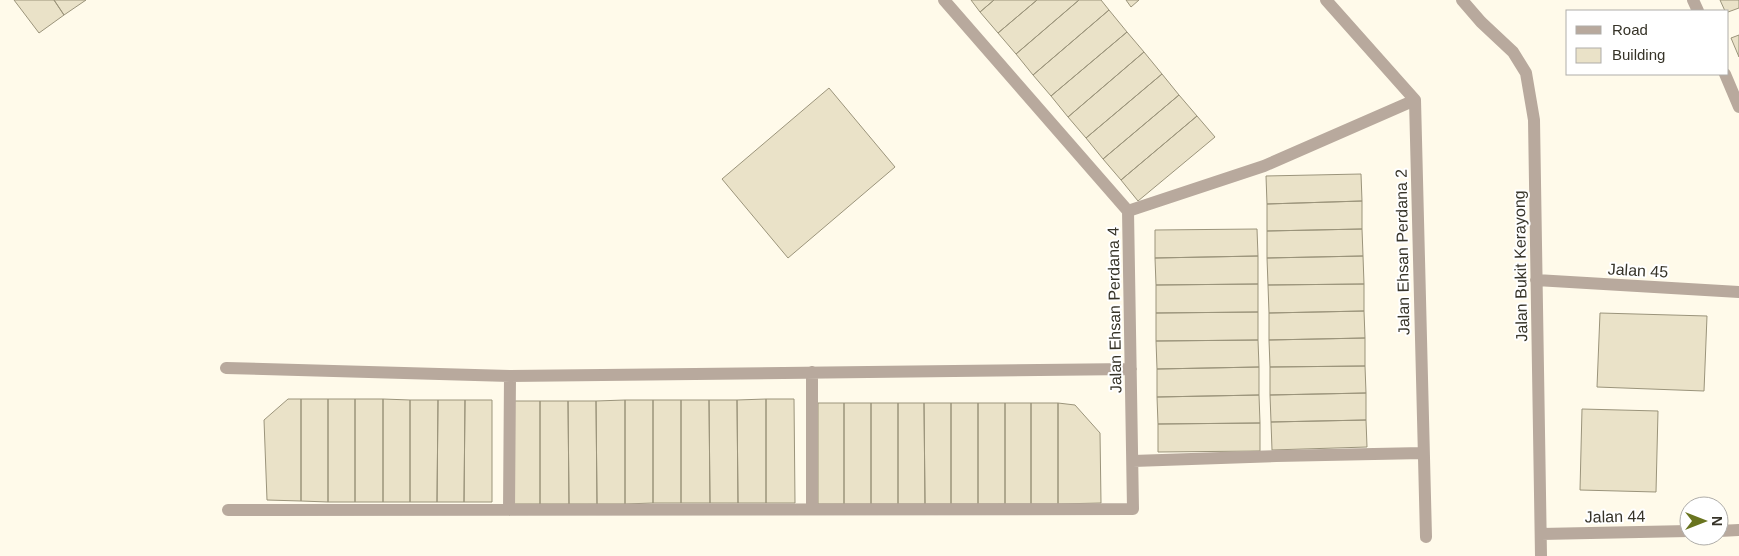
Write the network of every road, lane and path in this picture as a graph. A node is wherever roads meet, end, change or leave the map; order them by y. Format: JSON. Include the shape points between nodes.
{"nodes":[{"id":1,"x":944,"y":0,"type":"edge"},
{"id":2,"x":1326,"y":0,"type":"edge"},
{"id":3,"x":1462,"y":0,"type":"edge"},
{"id":4,"x":1725,"y":75,"type":"edge"},
{"id":5,"x":1415,"y":100,"type":"junction"},
{"id":6,"x":1739,"y":107,"type":"edge"},
{"id":7,"x":1128,"y":211,"type":"junction"},
{"id":8,"x":1536,"y":280,"type":"junction"},
{"id":9,"x":1739,"y":292,"type":"edge"},
{"id":10,"x":226,"y":368,"type":"dead end"},
{"id":11,"x":1131,"y":369,"type":"junction"},
{"id":12,"x":812,"y":372,"type":"junction"},
{"id":13,"x":510,"y":376,"type":"junction"},
{"id":14,"x":1423,"y":453,"type":"junction"},
{"id":15,"x":1133,"y":461,"type":"junction"},
{"id":16,"x":812,"y":509,"type":"junction"},
{"id":17,"x":228,"y":510,"type":"dead end"},
{"id":18,"x":509,"y":510,"type":"junction"},
{"id":19,"x":1679,"y":531,"type":"edge"},
{"id":20,"x":1541,"y":534,"type":"junction"},
{"id":21,"x":1426,"y":537,"type":"dead end"},
{"id":22,"x":1541,"y":556,"type":"edge"}],
"edges":[{"from":1,"to":7,"type":"street","name":"Jalan Ehsan Perdana 4"},
{"from":2,"to":5,"type":"street"},
{"from":3,"to":8,"type":"street","name":"Jalan Bukit Kerayong","via":[[1513,52],[1526,73],[1534,120]]},
{"from":4,"to":6,"type":"street"},
{"from":5,"to":7,"type":"street","via":[[1264,166]]},
{"from":5,"to":14,"type":"street","name":"Jalan Ehsan Perdana 2"},
{"from":7,"to":11,"type":"street","name":"Jalan Ehsan Perdana 4"},
{"from":8,"to":9,"type":"street","name":"Jalan 45"},
{"from":8,"to":20,"type":"street","name":"Jalan Bukit Kerayong"},
{"from":10,"to":13,"type":"street"},
{"from":11,"to":12,"type":"street"},
{"from":11,"to":15,"type":"street","name":"Jalan Ehsan Perdana 4"},
{"from":12,"to":13,"type":"street"},
{"from":12,"to":16,"type":"street"},
{"from":13,"to":18,"type":"street"},
{"from":14,"to":15,"type":"street"},
{"from":14,"to":21,"type":"street","name":"Jalan Ehsan Perdana 2"},
{"from":15,"to":16,"type":"street","name":"Jalan Ehsan Perdana 4","via":[[1133,509]]},
{"from":16,"to":18,"type":"street"},
{"from":17,"to":18,"type":"street"},
{"from":19,"to":20,"type":"street","name":"Jalan 44"},
{"from":20,"to":22,"type":"street","name":"Jalan Bukit Kerayong"}]}
